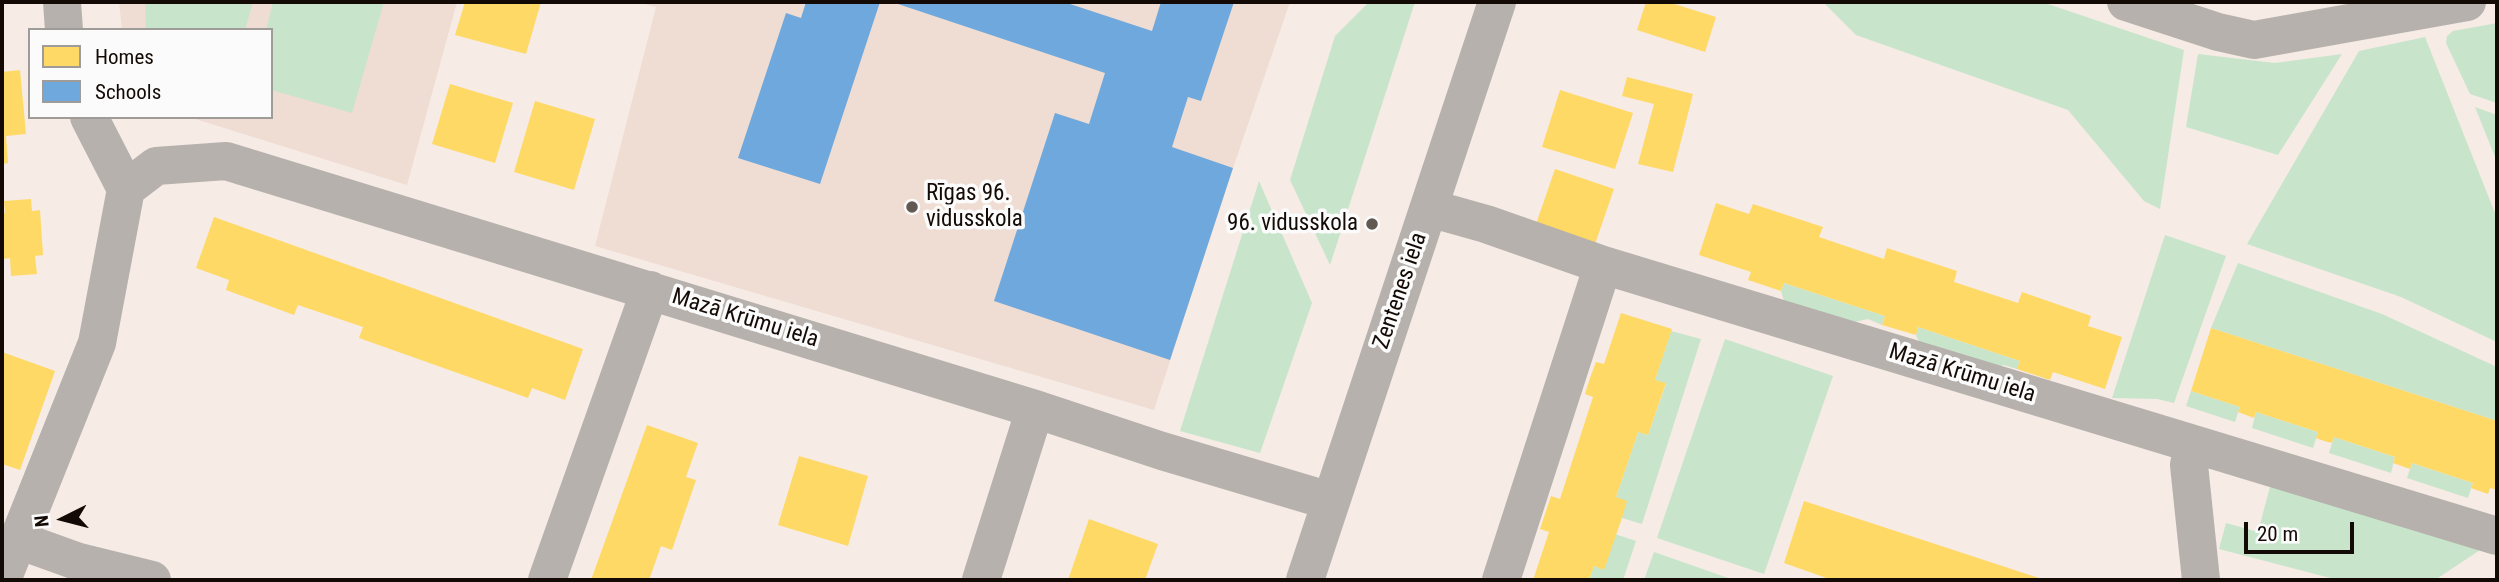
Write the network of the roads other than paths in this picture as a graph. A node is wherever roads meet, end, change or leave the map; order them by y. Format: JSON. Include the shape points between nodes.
{"nodes":[{"id":1,"x":62,"y":2,"type":"edge"},
{"id":2,"x":1497,"y":2,"type":"edge"},
{"id":3,"x":2126,"y":2,"type":"edge"},
{"id":4,"x":2445,"y":4,"type":"edge"},
{"id":5,"x":2183,"y":10,"type":"edge"},
{"id":6,"x":64,"y":28,"type":"edge"},
{"id":7,"x":90,"y":119,"type":"edge"},
{"id":8,"x":126,"y":189,"type":"junction"},
{"id":9,"x":1429,"y":208,"type":"junction"},
{"id":10,"x":1603,"y":265,"type":"junction"},
{"id":11,"x":650,"y":290,"type":"junction"},
{"id":12,"x":1035,"y":409,"type":"junction"},
{"id":13,"x":2193,"y":444,"type":"junction"},
{"id":14,"x":1330,"y":501,"type":"junction"},
{"id":15,"x":2497,"y":536,"type":"edge"},
{"id":16,"x":18,"y":540,"type":"junction"},
{"id":17,"x":2,"y":580,"type":"edge"},
{"id":18,"x":152,"y":580,"type":"edge"},
{"id":19,"x":547,"y":580,"type":"edge"},
{"id":20,"x":981,"y":580,"type":"edge"},
{"id":21,"x":1305,"y":580,"type":"edge"},
{"id":22,"x":1501,"y":580,"type":"edge"},
{"id":23,"x":2201,"y":580,"type":"edge"}],
"edges":[{"from":1,"to":6,"type":"street"},
{"from":2,"to":9,"type":"street","name":"Zentenes iela"},
{"from":3,"to":5,"type":"street"},
{"from":4,"to":5,"type":"street","via":[[2254,40],[2242,39]]},
{"from":7,"to":8,"type":"street"},
{"from":8,"to":11,"type":"street","name":"Mazā Krūmu iela","via":[[156,166],[226,161]]},
{"from":8,"to":16,"type":"street","via":[[97,343]]},
{"from":9,"to":10,"type":"street","name":"Mazā Krūmu iela"},
{"from":9,"to":14,"type":"street","name":"Zentenes iela"},
{"from":10,"to":13,"type":"street","name":"Mazā Krūmu iela"},
{"from":10,"to":22,"type":"street"},
{"from":11,"to":12,"type":"street","name":"Mazā Krūmu iela"},
{"from":11,"to":19,"type":"street"},
{"from":12,"to":14,"type":"street","name":"Mazā Krūmu iela"},
{"from":12,"to":20,"type":"street"},
{"from":13,"to":15,"type":"street","name":"Mazā Krūmu iela"},
{"from":13,"to":23,"type":"street","via":[[2189,465]]},
{"from":14,"to":21,"type":"street","name":"Zentenes iela"},
{"from":16,"to":17,"type":"street"},
{"from":16,"to":18,"type":"street","via":[[79,562]]}]}
